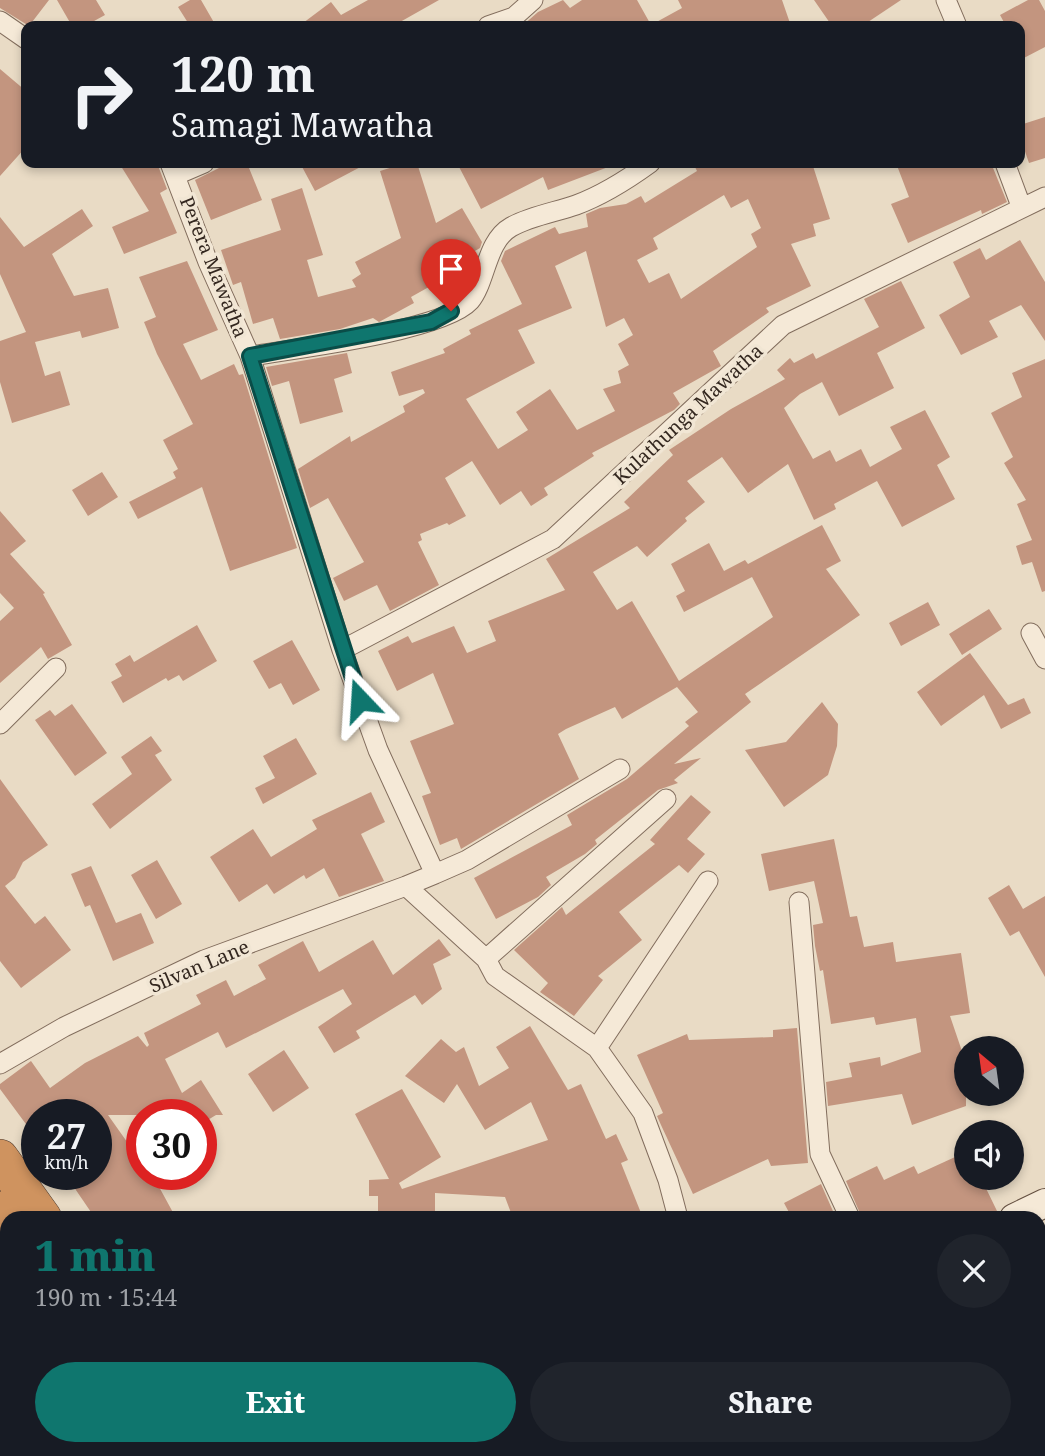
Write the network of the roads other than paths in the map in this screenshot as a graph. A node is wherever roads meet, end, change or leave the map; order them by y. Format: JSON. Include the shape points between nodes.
{"nodes":[{"id":1,"x":533,"y":0,"type":"edge"},
{"id":2,"x":946,"y":0,"type":"edge"},
{"id":3,"x":0,"y":21,"type":"edge"},
{"id":4,"x":502,"y":21,"type":"edge"},
{"id":5,"x":950,"y":21,"type":"edge"},
{"id":6,"x":21,"y":36,"type":"edge"},
{"id":7,"x":643,"y":168,"type":"edge"},
{"id":8,"x":1007,"y":168,"type":"edge"},
{"id":9,"x":173,"y":169,"type":"edge"},
{"id":10,"x":1045,"y":197,"type":"edge"},
{"id":11,"x":1021,"y":206,"type":"junction"},
{"id":12,"x":250,"y":356,"type":"junction"},
{"id":13,"x":1031,"y":633,"type":"dead end"},
{"id":14,"x":342,"y":650,"type":"junction"},
{"id":15,"x":1045,"y":659,"type":"edge"},
{"id":16,"x":56,"y":668,"type":"dead end"},
{"id":17,"x":0,"y":724,"type":"edge"},
{"id":18,"x":620,"y":769,"type":"dead end"},
{"id":19,"x":666,"y":799,"type":"dead end"},
{"id":20,"x":435,"y":874,"type":"junction"},
{"id":21,"x":708,"y":881,"type":"dead end"},
{"id":22,"x":406,"y":886,"type":"junction"},
{"id":23,"x":799,"y":901,"type":"dead end"},
{"id":24,"x":486,"y":960,"type":"junction"},
{"id":25,"x":597,"y":1048,"type":"junction"},
{"id":26,"x":0,"y":1064,"type":"edge"},
{"id":27,"x":0,"y":1158,"type":"edge"},
{"id":28,"x":1045,"y":1203,"type":"edge"},
{"id":29,"x":38,"y":1211,"type":"edge"},
{"id":30,"x":676,"y":1211,"type":"edge"},
{"id":31,"x":847,"y":1211,"type":"edge"},
{"id":32,"x":1028,"y":1211,"type":"edge"}],
"edges":[{"from":1,"to":4,"type":"street"},
{"from":2,"to":5,"type":"street"},
{"from":3,"to":6,"type":"street"},
{"from":7,"to":12,"type":"street","via":[[579,204],[509,228],[489,256],[470,301],[431,322]]},
{"from":8,"to":11,"type":"street"},
{"from":9,"to":12,"type":"street","name":"Perera Mawatha"},
{"from":10,"to":11,"type":"street","name":"Kulathunga Mawatha"},
{"from":11,"to":14,"type":"street","name":"Kulathunga Mawatha","via":[[783,325],[553,539]]},
{"from":12,"to":14,"type":"street","name":"Perera Mawatha"},
{"from":13,"to":15,"type":"street"},
{"from":14,"to":20,"type":"street","name":"Perera Mawatha","via":[[378,750]]},
{"from":16,"to":17,"type":"street"},
{"from":18,"to":20,"type":"street","via":[[467,860]]},
{"from":19,"to":24,"type":"street"},
{"from":20,"to":22,"type":"street"},
{"from":21,"to":25,"type":"street"},
{"from":22,"to":24,"type":"street"},
{"from":22,"to":26,"type":"street","name":"Silvan Lane","via":[[204,960],[64,1027]]},
{"from":23,"to":31,"type":"street","via":[[820,1154]]},
{"from":24,"to":25,"type":"street","via":[[495,976]]},
{"from":25,"to":30,"type":"street","via":[[643,1113]]},
{"from":27,"to":29,"type":"highway"},
{"from":28,"to":32,"type":"street"}]}
